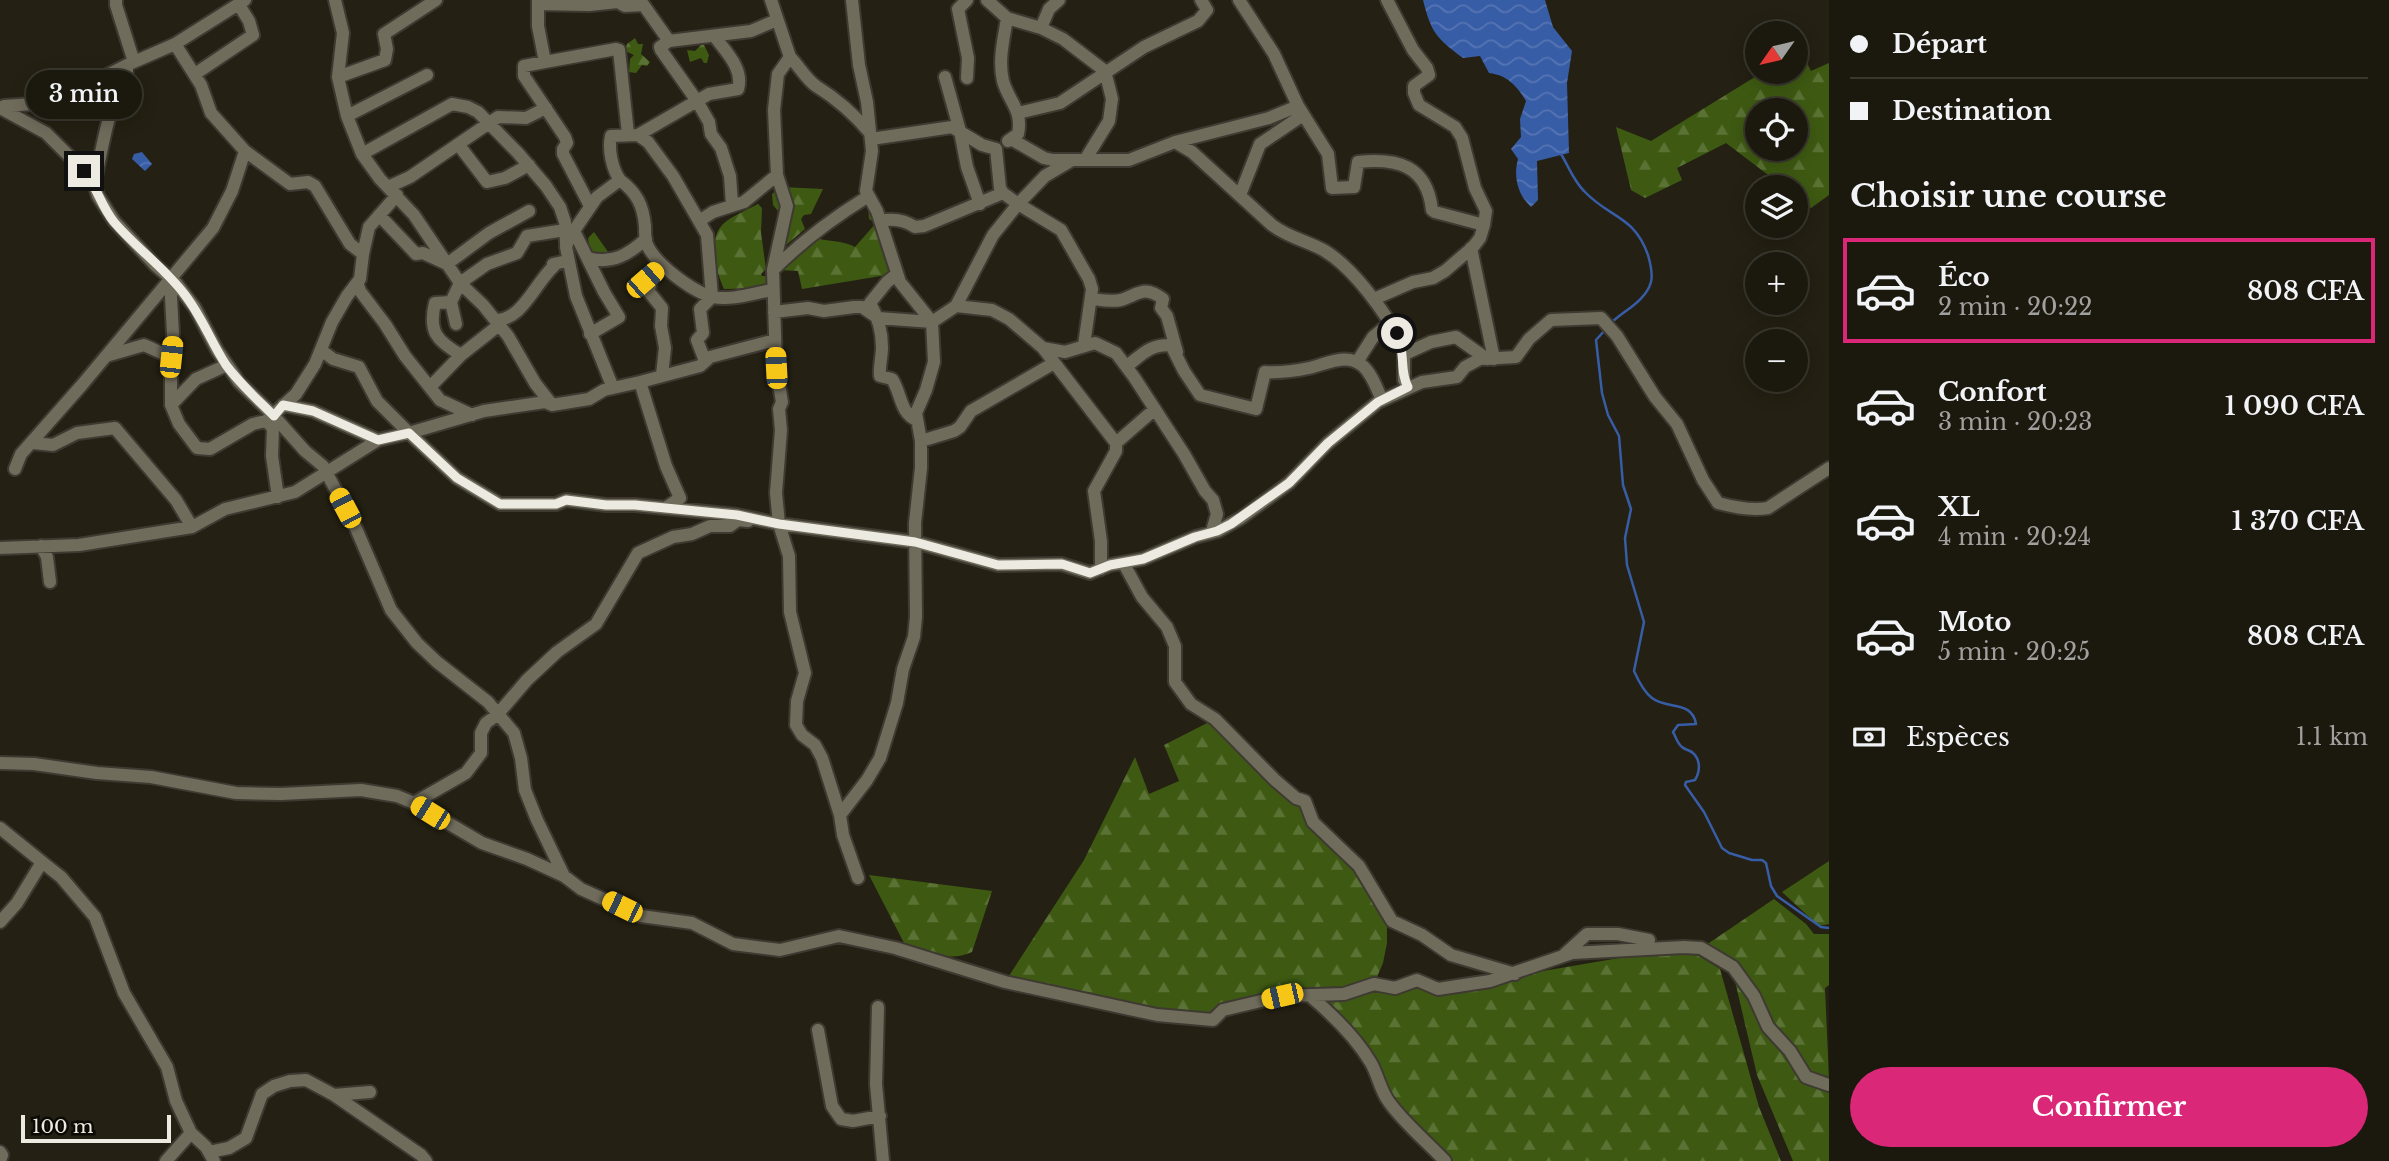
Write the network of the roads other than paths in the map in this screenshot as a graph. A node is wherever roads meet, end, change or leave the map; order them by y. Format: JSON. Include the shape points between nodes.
{"nodes":[{"id":1,"x":116,"y":0,"type":"edge"},
{"id":2,"x":335,"y":0,"type":"edge"},
{"id":3,"x":436,"y":0,"type":"edge"},
{"id":4,"x":771,"y":0,"type":"edge"},
{"id":5,"x":852,"y":0,"type":"edge"},
{"id":6,"x":967,"y":0,"type":"edge"},
{"id":7,"x":987,"y":0,"type":"edge"},
{"id":8,"x":1059,"y":0,"type":"edge"},
{"id":9,"x":1200,"y":0,"type":"edge"},
{"id":10,"x":1239,"y":0,"type":"edge"},
{"id":11,"x":1387,"y":0,"type":"edge"},
{"id":12,"x":538,"y":2,"type":"edge"},
{"id":13,"x":242,"y":3,"type":"edge"},
{"id":14,"x":642,"y":3,"type":"edge"},
{"id":15,"x":1007,"y":18,"type":"junction"},
{"id":16,"x":777,"y":20,"type":"junction"},
{"id":17,"x":1041,"y":28,"type":"junction"},
{"id":18,"x":715,"y":37,"type":"junction"},
{"id":19,"x":669,"y":41,"type":"junction"},
{"id":20,"x":175,"y":44,"type":"junction"},
{"id":21,"x":790,"y":57,"type":"junction"},
{"id":22,"x":545,"y":62,"type":"junction"},
{"id":23,"x":130,"y":64,"type":"junction"},
{"id":24,"x":1105,"y":71,"type":"junction"},
{"id":25,"x":195,"y":75,"type":"junction"},
{"id":26,"x":427,"y":75,"type":"dead end"},
{"id":27,"x":338,"y":77,"type":"junction"},
{"id":28,"x":945,"y":77,"type":"dead end"},
{"id":29,"x":967,"y":78,"type":"dead end"},
{"id":30,"x":697,"y":101,"type":"junction"},
{"id":31,"x":0,"y":107,"type":"edge"},
{"id":32,"x":546,"y":108,"type":"junction"},
{"id":33,"x":1300,"y":111,"type":"junction"},
{"id":34,"x":1017,"y":113,"type":"junction"},
{"id":35,"x":347,"y":116,"type":"junction"},
{"id":36,"x":489,"y":123,"type":"junction"},
{"id":37,"x":960,"y":131,"type":"junction"},
{"id":38,"x":633,"y":135,"type":"junction"},
{"id":39,"x":871,"y":136,"type":"junction"},
{"id":40,"x":1011,"y":139,"type":"junction"},
{"id":41,"x":1175,"y":142,"type":"junction"},
{"id":42,"x":458,"y":144,"type":"junction"},
{"id":43,"x":996,"y":149,"type":"junction"},
{"id":44,"x":244,"y":151,"type":"junction"},
{"id":45,"x":362,"y":154,"type":"junction"},
{"id":46,"x":1079,"y":160,"type":"junction"},
{"id":47,"x":529,"y":165,"type":"junction"},
{"id":48,"x":777,"y":176,"type":"junction"},
{"id":49,"x":620,"y":180,"type":"junction"},
{"id":50,"x":94,"y":184,"type":"junction"},
{"id":51,"x":393,"y":191,"type":"junction"},
{"id":52,"x":1003,"y":193,"type":"junction"},
{"id":53,"x":1240,"y":195,"type":"junction"},
{"id":54,"x":867,"y":197,"type":"junction"},
{"id":55,"x":732,"y":204,"type":"junction"},
{"id":56,"x":980,"y":204,"type":"junction"},
{"id":57,"x":1018,"y":204,"type":"junction"},
{"id":58,"x":590,"y":206,"type":"junction"},
{"id":59,"x":529,"y":211,"type":"dead end"},
{"id":60,"x":379,"y":215,"type":"junction"},
{"id":61,"x":699,"y":221,"type":"junction"},
{"id":62,"x":881,"y":221,"type":"junction"},
{"id":63,"x":1484,"y":225,"type":"junction"},
{"id":64,"x":570,"y":230,"type":"junction"},
{"id":65,"x":646,"y":239,"type":"junction"},
{"id":66,"x":1471,"y":248,"type":"junction"},
{"id":67,"x":363,"y":254,"type":"junction"},
{"id":68,"x":588,"y":258,"type":"junction"},
{"id":69,"x":567,"y":261,"type":"junction"},
{"id":70,"x":447,"y":264,"type":"junction"},
{"id":71,"x":662,"y":266,"type":"junction"},
{"id":72,"x":773,"y":270,"type":"junction"},
{"id":73,"x":897,"y":274,"type":"junction"},
{"id":74,"x":170,"y":278,"type":"junction"},
{"id":75,"x":460,"y":283,"type":"junction"},
{"id":76,"x":358,"y":285,"type":"junction"},
{"id":77,"x":772,"y":290,"type":"junction"},
{"id":78,"x":712,"y":297,"type":"junction"},
{"id":79,"x":1092,"y":299,"type":"junction"},
{"id":80,"x":1374,"y":299,"type":"junction"},
{"id":81,"x":451,"y":302,"type":"junction"},
{"id":82,"x":956,"y":306,"type":"junction"},
{"id":83,"x":774,"y":312,"type":"junction"},
{"id":84,"x":878,"y":318,"type":"junction"},
{"id":85,"x":932,"y":321,"type":"junction"},
{"id":86,"x":497,"y":323,"type":"junction"},
{"id":87,"x":457,"y":324,"type":"dead end"},
{"id":88,"x":1389,"y":324,"type":"junction"},
{"id":89,"x":590,"y":334,"type":"junction"},
{"id":90,"x":775,"y":340,"type":"junction"},
{"id":91,"x":1084,"y":345,"type":"junction"},
{"id":92,"x":1042,"y":348,"type":"junction"},
{"id":93,"x":321,"y":350,"type":"junction"},
{"id":94,"x":1404,"y":352,"type":"junction"},
{"id":95,"x":461,"y":355,"type":"junction"},
{"id":96,"x":106,"y":356,"type":"junction"},
{"id":97,"x":171,"y":357,"type":"junction"},
{"id":98,"x":1491,"y":359,"type":"junction"},
{"id":99,"x":705,"y":361,"type":"junction"},
{"id":100,"x":1357,"y":362,"type":"junction"},
{"id":101,"x":1054,"y":363,"type":"junction"},
{"id":102,"x":227,"y":365,"type":"junction"},
{"id":103,"x":1127,"y":366,"type":"junction"},
{"id":104,"x":1184,"y":371,"type":"junction"},
{"id":105,"x":662,"y":375,"type":"junction"},
{"id":106,"x":640,"y":382,"type":"junction"},
{"id":107,"x":429,"y":387,"type":"junction"},
{"id":108,"x":1408,"y":387,"type":"junction"},
{"id":109,"x":612,"y":388,"type":"junction"},
{"id":110,"x":1382,"y":400,"type":"junction"},
{"id":111,"x":171,"y":405,"type":"junction"},
{"id":112,"x":283,"y":405,"type":"junction"},
{"id":113,"x":552,"y":405,"type":"junction"},
{"id":114,"x":1155,"y":409,"type":"junction"},
{"id":115,"x":472,"y":415,"type":"junction"},
{"id":116,"x":270,"y":418,"type":"junction"},
{"id":117,"x":917,"y":420,"type":"junction"},
{"id":118,"x":409,"y":433,"type":"junction"},
{"id":119,"x":378,"y":440,"type":"junction"},
{"id":120,"x":921,"y":441,"type":"junction"},
{"id":121,"x":33,"y":443,"type":"junction"},
{"id":122,"x":1116,"y":443,"type":"junction"},
{"id":123,"x":1829,"y":468,"type":"edge"},
{"id":124,"x":15,"y":469,"type":"dead end"},
{"id":125,"x":326,"y":471,"type":"junction"},
{"id":126,"x":278,"y":497,"type":"junction"},
{"id":127,"x":667,"y":507,"type":"junction"},
{"id":128,"x":778,"y":524,"type":"junction"},
{"id":129,"x":192,"y":527,"type":"junction"},
{"id":130,"x":1212,"y":531,"type":"junction"},
{"id":131,"x":915,"y":542,"type":"junction"},
{"id":132,"x":41,"y":546,"type":"junction"},
{"id":133,"x":0,"y":548,"type":"edge"},
{"id":134,"x":1124,"y":564,"type":"junction"},
{"id":135,"x":1101,"y":569,"type":"junction"},
{"id":136,"x":50,"y":582,"type":"dead end"},
{"id":137,"x":497,"y":715,"type":"junction"},
{"id":138,"x":0,"y":763,"type":"edge"},
{"id":139,"x":414,"y":803,"type":"junction"},
{"id":140,"x":840,"y":816,"type":"junction"},
{"id":141,"x":0,"y":828,"type":"edge"},
{"id":142,"x":41,"y":862,"type":"junction"},
{"id":143,"x":564,"y":877,"type":"junction"},
{"id":144,"x":858,"y":878,"type":"dead end"},
{"id":145,"x":0,"y":922,"type":"edge"},
{"id":146,"x":1649,"y":940,"type":"dead end"},
{"id":147,"x":1563,"y":957,"type":"junction"},
{"id":148,"x":1515,"y":974,"type":"junction"},
{"id":149,"x":1309,"y":995,"type":"junction"},
{"id":150,"x":878,"y":1007,"type":"dead end"},
{"id":151,"x":818,"y":1030,"type":"dead end"},
{"id":152,"x":1829,"y":1085,"type":"edge"},
{"id":153,"x":370,"y":1092,"type":"dead end"},
{"id":154,"x":334,"y":1095,"type":"junction"},
{"id":155,"x":880,"y":1116,"type":"junction"},
{"id":156,"x":191,"y":1133,"type":"junction"},
{"id":157,"x":0,"y":1152,"type":"edge"},
{"id":158,"x":211,"y":1156,"type":"edge"},
{"id":159,"x":0,"y":1161,"type":"edge"},
{"id":160,"x":166,"y":1161,"type":"edge"},
{"id":161,"x":426,"y":1161,"type":"edge"},
{"id":162,"x":883,"y":1161,"type":"edge"},
{"id":163,"x":1445,"y":1161,"type":"edge"}],
"edges":[{"from":1,"to":23,"type":"street"},
{"from":2,"to":27,"type":"street","via":[[343,33]]},
{"from":3,"to":27,"type":"street","via":[[384,34],[385,60]]},
{"from":4,"to":16,"type":"street"},
{"from":5,"to":39,"type":"street"},
{"from":6,"to":29,"type":"street","via":[[958,9],[968,58]]},
{"from":7,"to":15,"type":"street"},
{"from":8,"to":17,"type":"street","via":[[1049,9]]},
{"from":9,"to":24,"type":"street","via":[[1207,10],[1198,21]]},
{"from":10,"to":33,"type":"street","via":[[1274,54]]},
{"from":11,"to":63,"type":"street","via":[[1427,68],[1429,75],[1414,86],[1419,105],[1455,127],[1462,138],[1486,211]]},
{"from":12,"to":14,"type":"street"},
{"from":12,"to":22,"type":"street"},
{"from":13,"to":20,"type":"street"},
{"from":13,"to":25,"type":"street","via":[[253,36]]},
{"from":14,"to":19,"type":"street"},
{"from":15,"to":17,"type":"street"},
{"from":15,"to":34,"type":"street","via":[[1003,83]]},
{"from":16,"to":18,"type":"street","via":[[751,31]]},
{"from":16,"to":21,"type":"street"},
{"from":17,"to":24,"type":"street"},
{"from":18,"to":19,"type":"street"},
{"from":18,"to":30,"type":"street","via":[[737,68],[740,86],[737,91],[709,94]]},
{"from":19,"to":30,"type":"street","via":[[661,50]]},
{"from":20,"to":23,"type":"street"},
{"from":20,"to":25,"type":"street"},
{"from":21,"to":39,"type":"street","via":[[816,85],[848,108]]},
{"from":21,"to":48,"type":"street","via":[[778,74],[775,98]]},
{"from":22,"to":32,"type":"street","via":[[523,70]]},
{"from":22,"to":38,"type":"street","via":[[619,50]]},
{"from":23,"to":31,"type":"street","via":[[55,100]]},
{"from":23,"to":50,"type":"street","via":[[102,142]]},
{"from":24,"to":34,"type":"street","via":[[1060,103]]},
{"from":24,"to":46,"type":"street","via":[[1112,99],[1109,121]]},
{"from":25,"to":44,"type":"street","via":[[211,113]]},
{"from":26,"to":35,"type":"street"},
{"from":27,"to":35,"type":"street"},
{"from":28,"to":37,"type":"street"},
{"from":30,"to":38,"type":"street"},
{"from":30,"to":55,"type":"street","via":[[724,156]]},
{"from":31,"to":50,"type":"street","via":[[46,132]]},
{"from":32,"to":36,"type":"street","via":[[529,117],[502,116]]},
{"from":32,"to":58,"type":"street","via":[[565,137],[563,154]]},
{"from":33,"to":41,"type":"street"},
{"from":33,"to":53,"type":"street","via":[[1260,144]]},
{"from":33,"to":63,"type":"street","via":[[1328,154],[1333,189],[1354,187],[1357,163],[1382,159],[1418,175],[1435,212]]},
{"from":34,"to":40,"type":"street","via":[[1018,134]]},
{"from":35,"to":45,"type":"street"},
{"from":36,"to":42,"type":"street"},
{"from":36,"to":45,"type":"street","via":[[473,109],[452,104]]},
{"from":36,"to":47,"type":"street"},
{"from":37,"to":39,"type":"street","via":[[949,127]]},
{"from":37,"to":43,"type":"street"},
{"from":37,"to":56,"type":"street"},
{"from":38,"to":49,"type":"street","via":[[613,134],[610,138],[614,170]]},
{"from":38,"to":61,"type":"street","via":[[658,155]]},
{"from":39,"to":54,"type":"street"},
{"from":40,"to":43,"type":"street"},
{"from":40,"to":46,"type":"street","via":[[1044,158]]},
{"from":41,"to":46,"type":"street","via":[[1129,160]]},
{"from":41,"to":53,"type":"street"},
{"from":42,"to":47,"type":"street","via":[[487,181],[505,178]]},
{"from":42,"to":51,"type":"street"},
{"from":43,"to":52,"type":"street"},
{"from":44,"to":67,"type":"street","via":[[290,184],[315,186],[350,244]]},
{"from":44,"to":74,"type":"street","via":[[232,191],[213,228]]},
{"from":45,"to":51,"type":"street"},
{"from":46,"to":57,"type":"street","via":[[1045,176]]},
{"from":47,"to":64,"type":"street","via":[[560,207]]},
{"from":48,"to":55,"type":"street","via":[[744,202]]},
{"from":48,"to":72,"type":"street","via":[[787,206]]},
{"from":49,"to":58,"type":"street"},
{"from":49,"to":65,"type":"street","via":[[641,205]]},
{"from":50,"to":74,"type":"street","via":[[114,221]]},
{"from":51,"to":60,"type":"street"},
{"from":51,"to":70,"type":"street"},
{"from":52,"to":56,"type":"street"},
{"from":52,"to":57,"type":"street"},
{"from":53,"to":80,"type":"street","via":[[1286,235],[1336,259]]},
{"from":54,"to":62,"type":"street"},
{"from":54,"to":72,"type":"street","via":[[809,236]]},
{"from":55,"to":61,"type":"street"},
{"from":56,"to":62,"type":"street","via":[[921,227],[905,220]]},
{"from":57,"to":79,"type":"street","via":[[1061,229],[1089,279]]},
{"from":57,"to":82,"type":"street","via":[[993,235]]},
{"from":58,"to":64,"type":"street"},
{"from":59,"to":70,"type":"street"},
{"from":60,"to":67,"type":"street","via":[[369,227]]},
{"from":60,"to":70,"type":"street","via":[[416,254]]},
{"from":61,"to":78,"type":"street","via":[[707,235]]},
{"from":62,"to":73,"type":"street"},
{"from":63,"to":66,"type":"street"},
{"from":64,"to":68,"type":"street"},
{"from":64,"to":69,"type":"street"},
{"from":64,"to":75,"type":"street","via":[[527,236],[517,253]]},
{"from":65,"to":68,"type":"street","via":[[625,256],[603,261]]},
{"from":65,"to":71,"type":"street"},
{"from":66,"to":80,"type":"street","via":[[1433,278]]},
{"from":66,"to":98,"type":"street"},
{"from":67,"to":76,"type":"street"},
{"from":68,"to":89,"type":"street","via":[[619,317]]},
{"from":69,"to":86,"type":"street","via":[[552,264],[513,317]]},
{"from":69,"to":89,"type":"street"},
{"from":70,"to":75,"type":"street"},
{"from":71,"to":78,"type":"street"},
{"from":71,"to":105,"type":"street","via":[[645,280],[662,308]]},
{"from":72,"to":77,"type":"street"},
{"from":73,"to":84,"type":"street","via":[[870,303]]},
{"from":73,"to":85,"type":"street"},
{"from":74,"to":96,"type":"street"},
{"from":74,"to":97,"type":"street"},
{"from":74,"to":102,"type":"street","via":[[195,308]]},
{"from":75,"to":81,"type":"street"},
{"from":75,"to":86,"type":"street"},
{"from":76,"to":93,"type":"street","via":[[332,322]]},
{"from":76,"to":107,"type":"street"},
{"from":77,"to":78,"type":"street"},
{"from":77,"to":83,"type":"street"},
{"from":78,"to":99,"type":"street","via":[[700,309],[703,333],[697,340]]},
{"from":79,"to":91,"type":"street"},
{"from":79,"to":104,"type":"street","via":[[1120,300],[1138,291],[1163,299],[1161,308]]},
{"from":80,"to":88,"type":"street"},
{"from":81,"to":87,"type":"street"},
{"from":81,"to":95,"type":"street","via":[[435,303],[431,320],[441,343]]},
{"from":82,"to":85,"type":"street"},
{"from":82,"to":92,"type":"street","via":[[992,310]]},
{"from":83,"to":84,"type":"street","via":[[862,307]]},
{"from":83,"to":90,"type":"street"},
{"from":84,"to":85,"type":"street"},
{"from":84,"to":117,"type":"street","via":[[880,376],[892,379],[901,404]]},
{"from":85,"to":117,"type":"street","via":[[934,362]]},
{"from":86,"to":95,"type":"street"},
{"from":86,"to":113,"type":"street"},
{"from":88,"to":94,"type":"street"},
{"from":88,"to":100,"type":"street","via":[[1373,337]]},
{"from":89,"to":109,"type":"street"},
{"from":90,"to":99,"type":"street"},
{"from":90,"to":128,"type":"street","via":[[782,402]]},
{"from":91,"to":92,"type":"street","via":[[1065,352]]},
{"from":91,"to":103,"type":"street","via":[[1105,346]]},
{"from":92,"to":101,"type":"street"},
{"from":93,"to":112,"type":"street","via":[[296,394]]},
{"from":93,"to":118,"type":"street","via":[[359,367],[377,401]]},
{"from":94,"to":98,"type":"street","via":[[1456,337]]},
{"from":94,"to":108,"type":"street"},
{"from":95,"to":107,"type":"street"},
{"from":96,"to":97,"type":"street","via":[[144,345]]},
{"from":96,"to":121,"type":"street"},
{"from":97,"to":111,"type":"street"},
{"from":98,"to":108,"type":"street","via":[[1474,362],[1457,377]]},
{"from":98,"to":123,"type":"street","via":[[1516,356],[1532,335],[1552,320],[1598,317],[1617,336],[1677,424],[1718,503],[1768,508]]},
{"from":99,"to":105,"type":"street","via":[[697,368]]},
{"from":100,"to":104,"type":"street","via":[[1338,359],[1310,368],[1265,372],[1256,409],[1200,395]]},
{"from":100,"to":110,"type":"street","via":[[1366,369]]},
{"from":101,"to":120,"type":"street","via":[[971,411],[954,431]]},
{"from":101,"to":122,"type":"street"},
{"from":102,"to":111,"type":"street","via":[[196,379]]},
{"from":102,"to":116,"type":"street"},
{"from":103,"to":104,"type":"street","via":[[1146,350],[1171,345]]},
{"from":103,"to":114,"type":"street"},
{"from":105,"to":106,"type":"street"},
{"from":106,"to":109,"type":"street"},
{"from":106,"to":127,"type":"street","via":[[680,498]]},
{"from":107,"to":115,"type":"street","via":[[443,402]]},
{"from":108,"to":110,"type":"street"},
{"from":109,"to":113,"type":"street","via":[[589,399]]},
{"from":110,"to":130,"type":"street","via":[[1328,443],[1289,483],[1241,518]]},
{"from":111,"to":116,"type":"street","via":[[197,448],[210,449]]},
{"from":112,"to":116,"type":"street"},
{"from":112,"to":119,"type":"street","via":[[313,411]]},
{"from":113,"to":115,"type":"street","via":[[545,402]]},
{"from":114,"to":122,"type":"street"},
{"from":114,"to":130,"type":"street","via":[[1213,500],[1217,514]]},
{"from":115,"to":118,"type":"street"},
{"from":116,"to":125,"type":"street"},
{"from":116,"to":126,"type":"street"},
{"from":117,"to":120,"type":"street"},
{"from":118,"to":119,"type":"street"},
{"from":118,"to":127,"type":"street","via":[[457,478],[500,504],[566,500]]},
{"from":119,"to":125,"type":"street"},
{"from":120,"to":131,"type":"street"},
{"from":121,"to":124,"type":"street","via":[[21,454]]},
{"from":121,"to":129,"type":"street","via":[[54,445],[77,433],[115,428],[176,500]]},
{"from":122,"to":135,"type":"street","via":[[1094,491]]},
{"from":125,"to":126,"type":"street","via":[[295,492]]},
{"from":125,"to":137,"type":"street","via":[[391,610],[416,643],[488,702]]},
{"from":126,"to":129,"type":"street","via":[[225,509]]},
{"from":127,"to":128,"type":"street"},
{"from":128,"to":131,"type":"street"},
{"from":128,"to":137,"type":"street","via":[[738,520],[730,526],[710,526],[673,537],[638,553],[596,624],[557,652]]},
{"from":128,"to":140,"type":"street","via":[[789,556],[790,611],[805,673],[796,725],[822,758]]},
{"from":129,"to":132,"type":"street","via":[[79,545]]},
{"from":130,"to":134,"type":"street"},
{"from":131,"to":135,"type":"street","via":[[998,565],[1062,564],[1090,573]]},
{"from":131,"to":140,"type":"street","via":[[915,626],[897,703],[880,758]]},
{"from":132,"to":133,"type":"street"},
{"from":132,"to":136,"type":"street"},
{"from":134,"to":135,"type":"street"},
{"from":134,"to":148,"type":"street","via":[[1142,597],[1167,626],[1175,646],[1175,682],[1191,704],[1215,719],[1275,780],[1305,801],[1312,822],[1359,866],[1392,921],[1451,955]]},
{"from":137,"to":139,"type":"street","via":[[486,723],[481,753],[466,773]]},
{"from":137,"to":143,"type":"street","via":[[514,733],[525,790]]},
{"from":138,"to":139,"type":"street","via":[[176,780],[236,793],[361,790]]},
{"from":139,"to":143,"type":"street","via":[[482,844]]},
{"from":140,"to":144,"type":"street"},
{"from":141,"to":142,"type":"street"},
{"from":142,"to":145,"type":"street"},
{"from":142,"to":156,"type":"street","via":[[61,877],[95,917],[124,993],[167,1067]]},
{"from":143,"to":149,"type":"street","via":[[641,916],[692,923],[733,944],[780,950],[839,936],[895,948],[991,979],[1157,1015],[1213,1020],[1223,1010],[1282,996]]},
{"from":146,"to":147,"type":"street","via":[[1587,934]]},
{"from":147,"to":148,"type":"street"},
{"from":147,"to":152,"type":"street","via":[[1684,947],[1710,952],[1733,967],[1754,996],[1768,1027],[1806,1077]]},
{"from":148,"to":149,"type":"street","via":[[1438,989],[1417,980],[1395,988],[1374,984],[1344,994]]},
{"from":149,"to":163,"type":"street","via":[[1360,1046],[1389,1102]]},
{"from":150,"to":155,"type":"street"},
{"from":151,"to":155,"type":"street","via":[[832,1106],[841,1119]]},
{"from":153,"to":154,"type":"street"},
{"from":154,"to":158,"type":"street","via":[[306,1080],[274,1086],[262,1094],[246,1138]]},
{"from":154,"to":161,"type":"street"},
{"from":155,"to":162,"type":"street"},
{"from":156,"to":158,"type":"street"},
{"from":156,"to":160,"type":"street"},
{"from":157,"to":159,"type":"street"}]}
